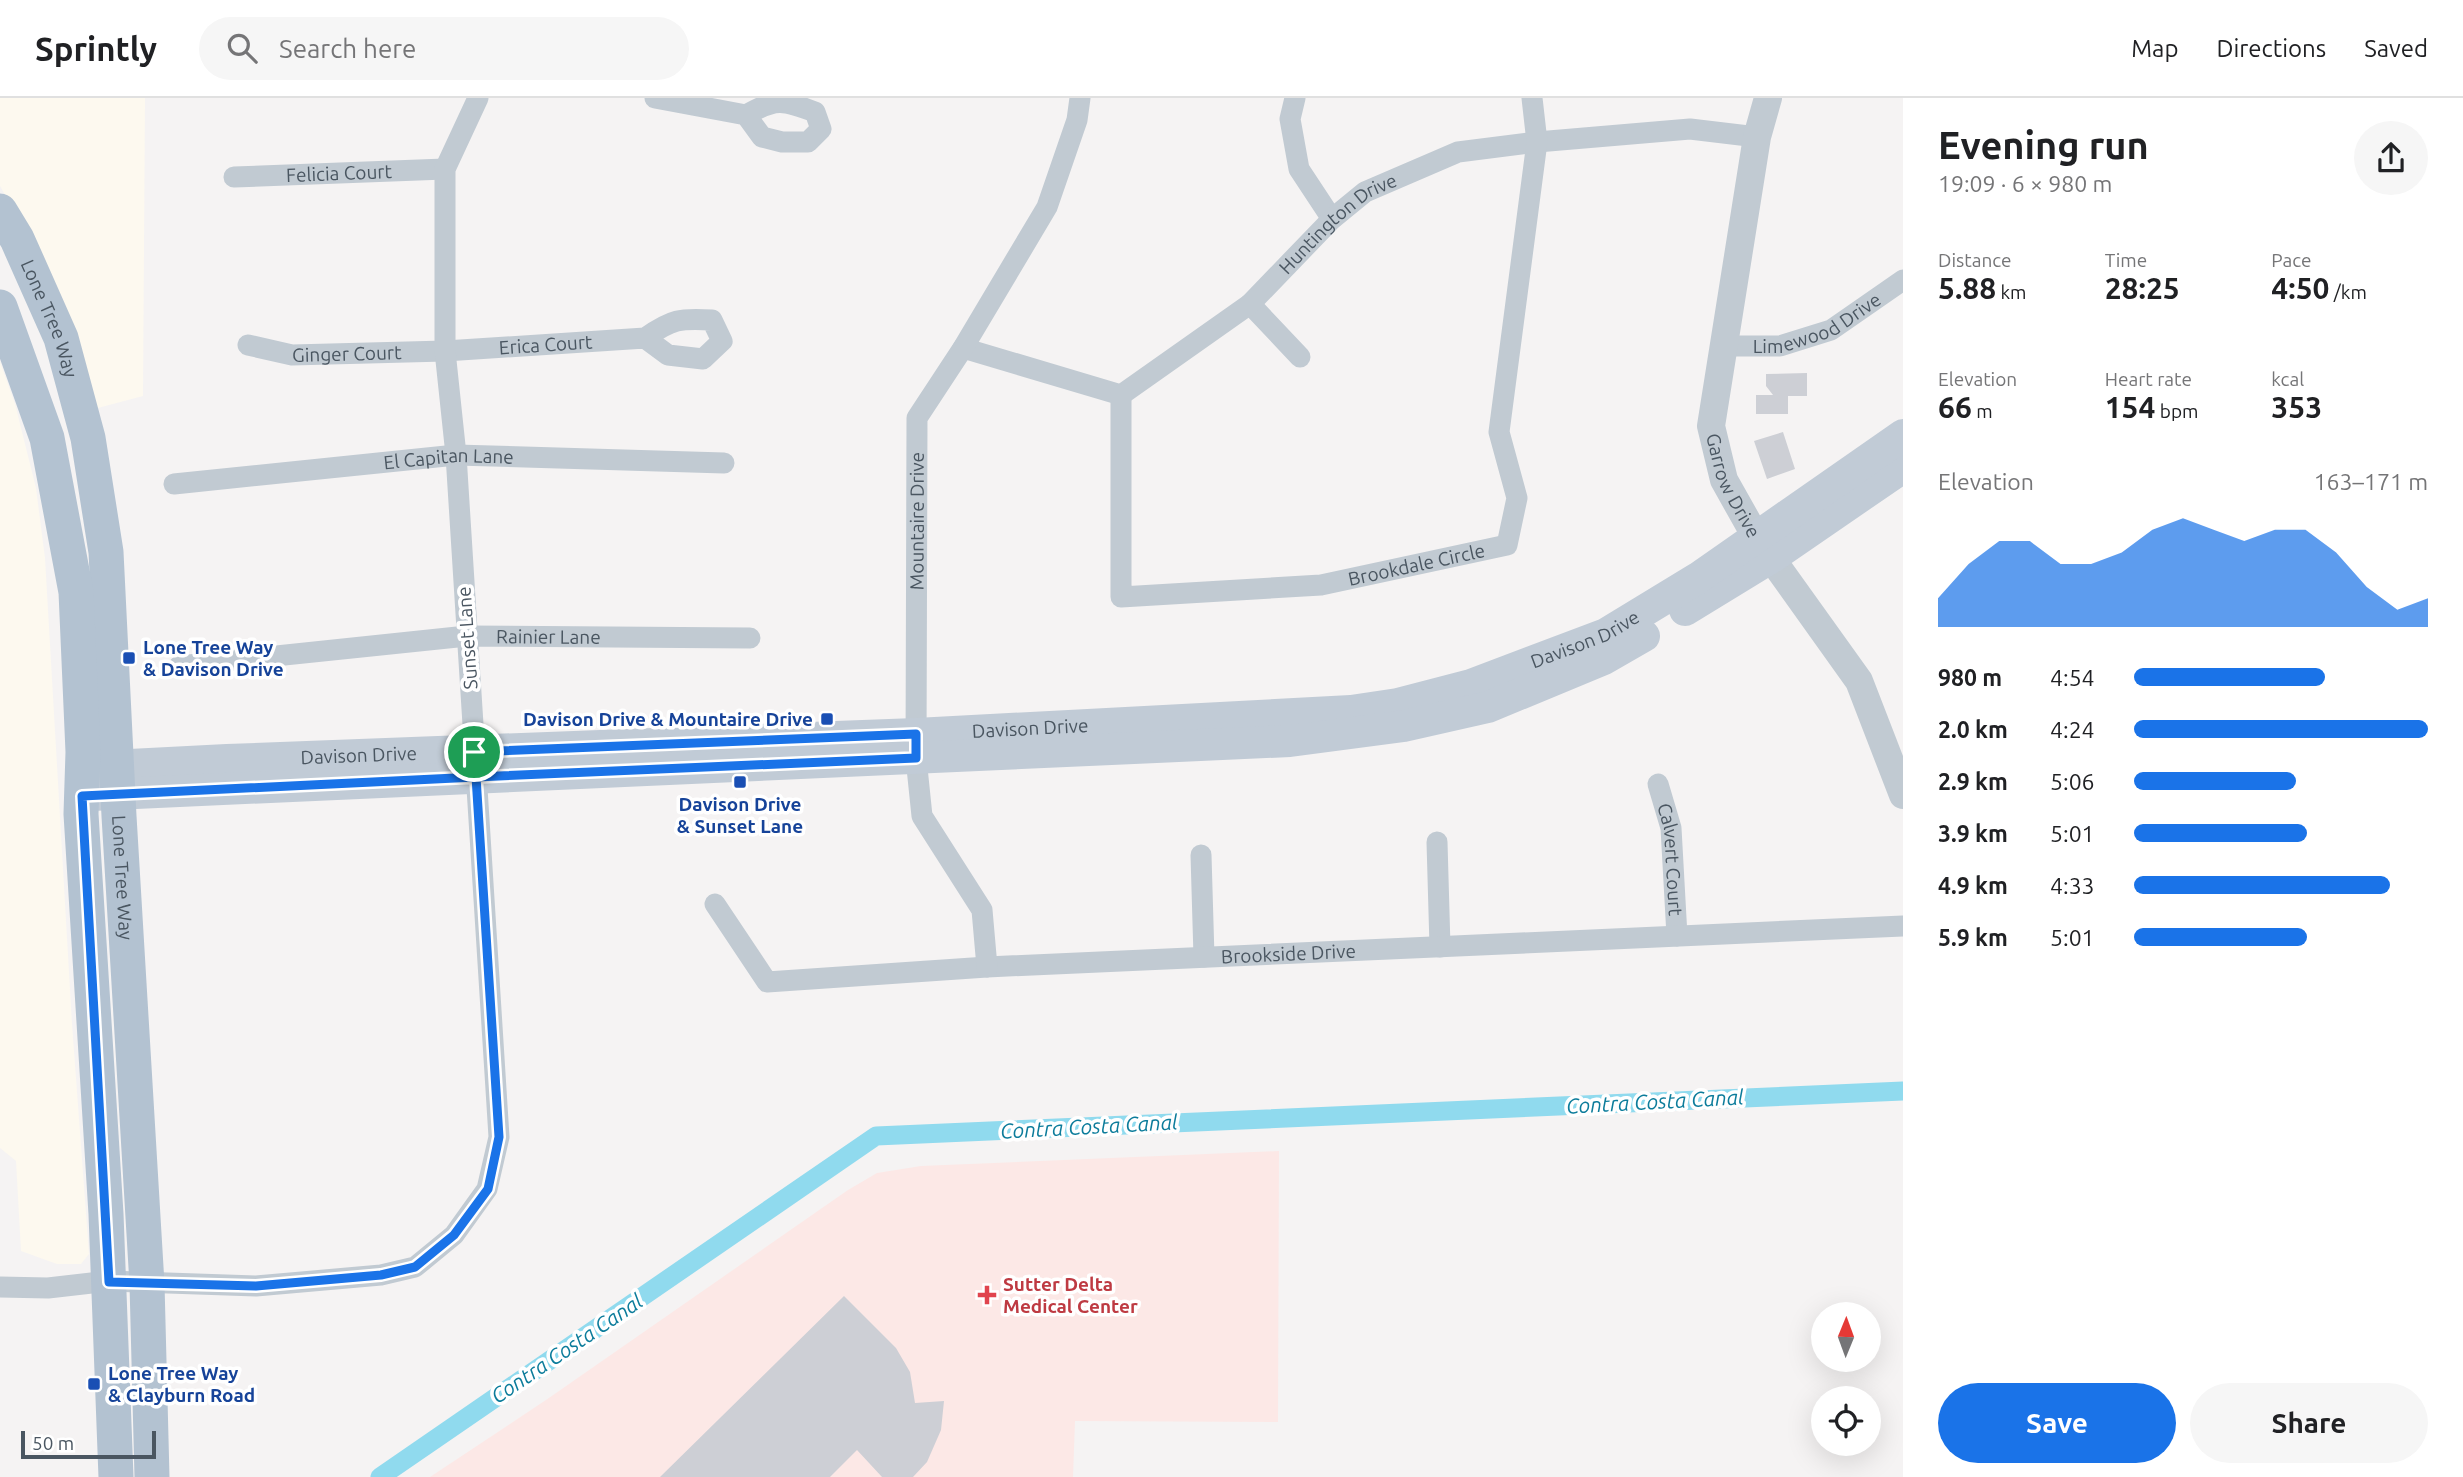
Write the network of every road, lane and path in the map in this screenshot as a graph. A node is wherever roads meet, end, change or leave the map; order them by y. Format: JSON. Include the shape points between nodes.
{"nodes":[{"id":1,"x":478,"y":98,"type":"edge"},
{"id":2,"x":655,"y":98,"type":"edge"},
{"id":3,"x":1080,"y":98,"type":"edge"},
{"id":4,"x":1295,"y":98,"type":"edge"},
{"id":5,"x":1532,"y":98,"type":"edge"},
{"id":6,"x":1768,"y":98,"type":"edge"},
{"id":7,"x":746,"y":115,"type":"dead end"},
{"id":8,"x":1757,"y":136,"type":"junction"},
{"id":9,"x":1536,"y":142,"type":"junction"},
{"id":10,"x":445,"y":169,"type":"junction"},
{"id":11,"x":234,"y":177,"type":"dead end"},
{"id":12,"x":0,"y":211,"type":"edge"},
{"id":13,"x":1332,"y":219,"type":"junction"},
{"id":14,"x":1903,"y":280,"type":"edge"},
{"id":15,"x":1250,"y":304,"type":"junction"},
{"id":16,"x":0,"y":307,"type":"edge"},
{"id":17,"x":645,"y":338,"type":"dead end"},
{"id":18,"x":248,"y":345,"type":"dead end"},
{"id":19,"x":1724,"y":346,"type":"junction"},
{"id":20,"x":963,"y":348,"type":"junction"},
{"id":21,"x":445,"y":351,"type":"junction"},
{"id":22,"x":1300,"y":357,"type":"dead end"},
{"id":23,"x":1121,"y":395,"type":"junction"},
{"id":24,"x":1903,"y":435,"type":"edge"},
{"id":25,"x":456,"y":455,"type":"junction"},
{"id":26,"x":724,"y":463,"type":"dead end"},
{"id":27,"x":1903,"y":467,"type":"edge"},
{"id":28,"x":174,"y":484,"type":"dead end"},
{"id":29,"x":1764,"y":547,"type":"junction"},
{"id":30,"x":467,"y":636,"type":"junction"},
{"id":31,"x":750,"y":638,"type":"dead end"},
{"id":32,"x":179,"y":666,"type":"dead end"},
{"id":33,"x":916,"y":746,"type":"junction"},
{"id":34,"x":475,"y":764,"type":"junction"},
{"id":35,"x":100,"y":781,"type":"junction"},
{"id":36,"x":1658,"y":784,"type":"dead end"},
{"id":37,"x":1903,"y":795,"type":"edge"},
{"id":38,"x":1437,"y":842,"type":"dead end"},
{"id":39,"x":1201,"y":855,"type":"dead end"},
{"id":40,"x":715,"y":904,"type":"dead end"},
{"id":41,"x":1903,"y":926,"type":"edge"},
{"id":42,"x":1677,"y":936,"type":"junction"},
{"id":43,"x":1440,"y":947,"type":"junction"},
{"id":44,"x":1203,"y":957,"type":"junction"},
{"id":45,"x":987,"y":967,"type":"junction"},
{"id":46,"x":96,"y":1042,"type":"junction"},
{"id":47,"x":138,"y":1110,"type":"junction"},
{"id":48,"x":109,"y":1282,"type":"junction"},
{"id":49,"x":147,"y":1284,"type":"junction"},
{"id":50,"x":0,"y":1287,"type":"edge"},
{"id":51,"x":116,"y":1477,"type":"edge"},
{"id":52,"x":152,"y":1477,"type":"edge"}],
"edges":[{"from":1,"to":10,"type":"street","name":"Sunset Lane"},
{"from":2,"to":7,"type":"street"},
{"from":3,"to":20,"type":"street","name":"Mountaire Drive","via":[[1077,120],[1047,207]]},
{"from":4,"to":13,"type":"street","via":[[1290,119],[1299,169]]},
{"from":5,"to":9,"type":"street"},
{"from":6,"to":8,"type":"street","name":"Garrow Drive"},
{"from":8,"to":9,"type":"street","name":"Huntington Drive","via":[[1690,128]]},
{"from":8,"to":19,"type":"street","name":"Garrow Drive"},
{"from":9,"to":13,"type":"street","name":"Huntington Drive","via":[[1458,152],[1365,192]]},
{"from":9,"to":23,"type":"street","name":"Brookdale Circle","via":[[1499,432],[1517,498],[1507,545],[1321,585],[1121,597]]},
{"from":10,"to":11,"type":"street","name":"Felicia Court"},
{"from":10,"to":21,"type":"street","name":"Sunset Lane"},
{"from":12,"to":35,"type":"main road","name":"Lone Tree Way","via":[[61,338],[88,438],[106,552]]},
{"from":13,"to":15,"type":"street","name":"Huntington Drive"},
{"from":14,"to":19,"type":"street","name":"Limewood Drive","via":[[1831,330],[1780,346]]},
{"from":15,"to":22,"type":"street"},
{"from":15,"to":23,"type":"street","name":"Huntington Drive"},
{"from":16,"to":35,"type":"main road","name":"Lone Tree Way","via":[[47,438],[76,592]]},
{"from":17,"to":21,"type":"street","name":"Erica Court"},
{"from":18,"to":21,"type":"street","name":"Ginger Court","via":[[292,355]]},
{"from":19,"to":29,"type":"street","name":"Garrow Drive","via":[[1712,426],[1724,480]]},
{"from":20,"to":23,"type":"street"},
{"from":20,"to":33,"type":"street","name":"Mountaire Drive","via":[[916,418]]},
{"from":21,"to":25,"type":"street","name":"Sunset Lane"},
{"from":24,"to":29,"type":"main road","name":"Davison Drive"},
{"from":25,"to":26,"type":"street","name":"El Capitan Lane"},
{"from":25,"to":28,"type":"street","name":"El Capitan Lane"},
{"from":25,"to":30,"type":"street","name":"Sunset Lane"},
{"from":27,"to":29,"type":"main road","name":"Davison Drive"},
{"from":29,"to":33,"type":"main road","name":"Davison Drive","via":[[1604,659],[1488,707],[1404,726],[1290,741]]},
{"from":29,"to":37,"type":"street","name":"Garrow Drive","via":[[1859,681]]},
{"from":30,"to":31,"type":"street","name":"Rainier Lane"},
{"from":30,"to":32,"type":"street","name":"Rainier Lane"},
{"from":30,"to":34,"type":"street","name":"Sunset Lane"},
{"from":33,"to":34,"type":"main road","name":"Davison Drive"},
{"from":33,"to":45,"type":"street","name":"Mountaire Drive","via":[[922,816],[982,910]]},
{"from":34,"to":35,"type":"main road","name":"Davison Drive"},
{"from":34,"to":49,"type":"street","name":"Sunset Lane","via":[[499,1137],[488,1189],[454,1235],[415,1267],[381,1275],[256,1286]]},
{"from":35,"to":46,"type":"main road","name":"Lone Tree Way"},
{"from":35,"to":47,"type":"main road","name":"Lone Tree Way"},
{"from":36,"to":42,"type":"street","name":"Calvert Court","via":[[1671,828]]},
{"from":38,"to":43,"type":"street"},
{"from":39,"to":44,"type":"street"},
{"from":40,"to":45,"type":"street","name":"Brookside Drive","via":[[767,982]]},
{"from":41,"to":42,"type":"street","name":"Brookside Drive"},
{"from":42,"to":43,"type":"street","name":"Brookside Drive"},
{"from":43,"to":44,"type":"street","name":"Brookside Drive"},
{"from":44,"to":45,"type":"street","name":"Brookside Drive"},
{"from":46,"to":47,"type":"main road","via":[[114,1050],[120,1059],[121,1090],[127,1104]]},
{"from":46,"to":48,"type":"main road","name":"Lone Tree Way"},
{"from":47,"to":49,"type":"main road","name":"Lone Tree Way"},
{"from":48,"to":49,"type":"street","name":"Sunset Lane"},
{"from":48,"to":50,"type":"street","name":"Sunset Lane"},
{"from":48,"to":51,"type":"main road","name":"Lone Tree Way"},
{"from":49,"to":52,"type":"main road","name":"Lone Tree Way"}]}
